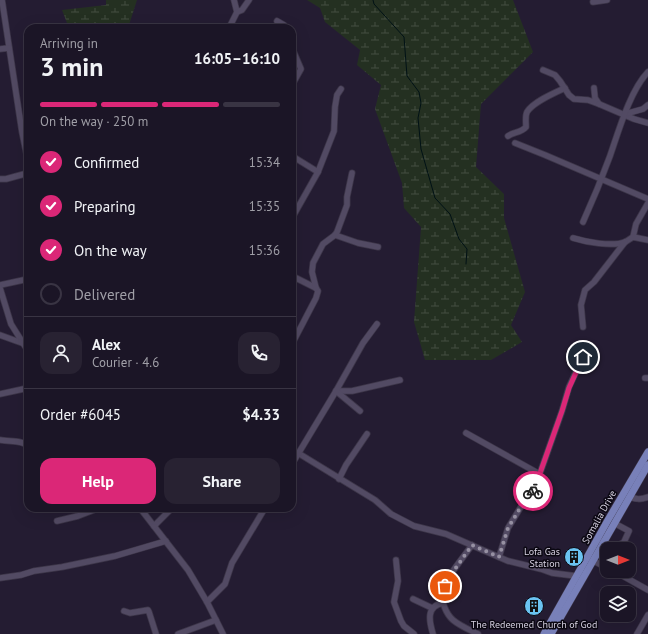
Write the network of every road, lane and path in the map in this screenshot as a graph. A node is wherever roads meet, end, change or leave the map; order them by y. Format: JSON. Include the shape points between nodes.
{"nodes":[{"id":1,"x":2,"y":0,"type":"edge"},
{"id":2,"x":234,"y":0,"type":"edge"},
{"id":3,"x":249,"y":0,"type":"edge"},
{"id":4,"x":607,"y":0,"type":"edge"},
{"id":5,"x":593,"y":2,"type":"dead end"},
{"id":6,"x":237,"y":12,"type":"junction"},
{"id":7,"x":277,"y":21,"type":"dead end"},
{"id":8,"x":231,"y":24,"type":"edge"},
{"id":9,"x":282,"y":24,"type":"edge"},
{"id":10,"x":9,"y":48,"type":"junction"},
{"id":11,"x":0,"y":49,"type":"edge"},
{"id":12,"x":296,"y":57,"type":"edge"},
{"id":13,"x":543,"y":70,"type":"dead end"},
{"id":14,"x":648,"y":72,"type":"edge"},
{"id":15,"x":296,"y":78,"type":"edge"},
{"id":16,"x":565,"y":88,"type":"junction"},
{"id":17,"x":594,"y":88,"type":"dead end"},
{"id":18,"x":341,"y":89,"type":"dead end"},
{"id":19,"x":599,"y":104,"type":"junction"},
{"id":20,"x":648,"y":105,"type":"edge"},
{"id":21,"x":625,"y":114,"type":"junction"},
{"id":22,"x":648,"y":123,"type":"edge"},
{"id":23,"x":508,"y":136,"type":"dead end"},
{"id":24,"x":24,"y":137,"type":"edge"},
{"id":25,"x":515,"y":143,"type":"dead end"},
{"id":26,"x":296,"y":158,"type":"edge"},
{"id":27,"x":318,"y":172,"type":"junction"},
{"id":28,"x":24,"y":174,"type":"edge"},
{"id":29,"x":352,"y":174,"type":"dead end"},
{"id":30,"x":0,"y":179,"type":"edge"},
{"id":31,"x":602,"y":180,"type":"junction"},
{"id":32,"x":648,"y":199,"type":"edge"},
{"id":33,"x":648,"y":203,"type":"edge"},
{"id":34,"x":296,"y":211,"type":"edge"},
{"id":35,"x":583,"y":222,"type":"dead end"},
{"id":36,"x":335,"y":235,"type":"junction"},
{"id":37,"x":633,"y":237,"type":"junction"},
{"id":38,"x":573,"y":238,"type":"dead end"},
{"id":39,"x":648,"y":240,"type":"edge"},
{"id":40,"x":625,"y":242,"type":"junction"},
{"id":41,"x":378,"y":247,"type":"dead end"},
{"id":42,"x":296,"y":278,"type":"edge"},
{"id":43,"x":24,"y":281,"type":"edge"},
{"id":44,"x":0,"y":286,"type":"edge"},
{"id":45,"x":316,"y":288,"type":"junction"},
{"id":46,"x":378,"y":324,"type":"dead end"},
{"id":47,"x":583,"y":327,"type":"dead end"},
{"id":48,"x":0,"y":335,"type":"edge"},
{"id":49,"x":296,"y":336,"type":"edge"},
{"id":50,"x":22,"y":343,"type":"junction"},
{"id":51,"x":24,"y":346,"type":"edge"},
{"id":52,"x":583,"y":357,"type":"dead end"},
{"id":53,"x":400,"y":380,"type":"dead end"},
{"id":54,"x":24,"y":389,"type":"edge"},
{"id":55,"x":336,"y":391,"type":"junction"},
{"id":56,"x":0,"y":394,"type":"edge"},
{"id":57,"x":360,"y":411,"type":"dead end"},
{"id":58,"x":466,"y":433,"type":"dead end"},
{"id":59,"x":368,"y":434,"type":"dead end"},
{"id":60,"x":0,"y":440,"type":"edge"},
{"id":61,"x":24,"y":443,"type":"edge"},
{"id":62,"x":648,"y":452,"type":"edge"},
{"id":63,"x":298,"y":453,"type":"junction"},
{"id":64,"x":296,"y":456,"type":"edge"},
{"id":65,"x":648,"y":465,"type":"edge"},
{"id":66,"x":539,"y":476,"type":"junction"},
{"id":67,"x":339,"y":479,"type":"junction"},
{"id":68,"x":629,"y":497,"type":"junction"},
{"id":69,"x":648,"y":498,"type":"edge"},
{"id":70,"x":88,"y":512,"type":"edge"},
{"id":71,"x":143,"y":512,"type":"edge"},
{"id":72,"x":168,"y":512,"type":"edge"},
{"id":73,"x":263,"y":512,"type":"edge"},
{"id":74,"x":57,"y":521,"type":"dead end"},
{"id":75,"x":614,"y":523,"type":"junction"},
{"id":76,"x":154,"y":526,"type":"junction"},
{"id":77,"x":166,"y":541,"type":"junction"},
{"id":78,"x":600,"y":541,"type":"junction"},
{"id":79,"x":472,"y":545,"type":"junction"},
{"id":80,"x":499,"y":557,"type":"junction"},
{"id":81,"x":591,"y":559,"type":"junction"},
{"id":82,"x":396,"y":560,"type":"dead end"},
{"id":83,"x":600,"y":564,"type":"edge"},
{"id":84,"x":576,"y":576,"type":"junction"},
{"id":85,"x":0,"y":578,"type":"edge"},
{"id":86,"x":627,"y":578,"type":"edge"},
{"id":87,"x":648,"y":589,"type":"edge"},
{"id":88,"x":413,"y":599,"type":"dead end"},
{"id":89,"x":207,"y":602,"type":"junction"},
{"id":90,"x":443,"y":603,"type":"junction"},
{"id":91,"x":432,"y":608,"type":"junction"},
{"id":92,"x":124,"y":611,"type":"dead end"},
{"id":93,"x":648,"y":615,"type":"edge"},
{"id":94,"x":216,"y":620,"type":"junction"},
{"id":95,"x":156,"y":634,"type":"edge"},
{"id":96,"x":178,"y":634,"type":"edge"},
{"id":97,"x":223,"y":634,"type":"edge"},
{"id":98,"x":414,"y":634,"type":"edge"},
{"id":99,"x":433,"y":634,"type":"edge"},
{"id":100,"x":478,"y":634,"type":"edge"},
{"id":101,"x":544,"y":634,"type":"edge"},
{"id":102,"x":551,"y":634,"type":"edge"},
{"id":103,"x":637,"y":634,"type":"edge"}],
"edges":[{"from":1,"to":10,"type":"street"},
{"from":2,"to":6,"type":"street"},
{"from":3,"to":6,"type":"street","via":[[242,10]]},
{"from":4,"to":5,"type":"street"},
{"from":6,"to":8,"type":"street"},
{"from":7,"to":9,"type":"street"},
{"from":10,"to":11,"type":"street"},
{"from":10,"to":24,"type":"street"},
{"from":12,"to":15,"type":"street","via":[[301,69]]},
{"from":13,"to":16,"type":"street","via":[[555,75]]},
{"from":14,"to":21,"type":"street","via":[[638,84]]},
{"from":16,"to":19,"type":"street","via":[[574,99]]},
{"from":16,"to":23,"type":"street","via":[[531,107],[526,116],[526,127]]},
{"from":17,"to":19,"type":"street","via":[[595,98]]},
{"from":18,"to":27,"type":"street","via":[[335,107],[334,131]]},
{"from":19,"to":21,"type":"street"},
{"from":20,"to":21,"type":"street"},
{"from":21,"to":22,"type":"street"},
{"from":21,"to":31,"type":"street"},
{"from":25,"to":31,"type":"street"},
{"from":26,"to":27,"type":"street"},
{"from":27,"to":34,"type":"street"},
{"from":28,"to":30,"type":"street"},
{"from":29,"to":36,"type":"street","via":[[347,205]]},
{"from":31,"to":32,"type":"street"},
{"from":31,"to":35,"type":"street"},
{"from":33,"to":37,"type":"street","via":[[636,224]]},
{"from":36,"to":41,"type":"street"},
{"from":36,"to":45,"type":"street","via":[[326,241],[313,263],[312,272]]},
{"from":37,"to":39,"type":"street"},
{"from":37,"to":40,"type":"street"},
{"from":38,"to":40,"type":"street","via":[[611,244]]},
{"from":40,"to":47,"type":"street","via":[[585,290],[581,305]]},
{"from":42,"to":45,"type":"street"},
{"from":43,"to":44,"type":"street"},
{"from":44,"to":50,"type":"street","via":[[11,324]]},
{"from":45,"to":49,"type":"street","via":[[316,298]]},
{"from":46,"to":55,"type":"street","via":[[363,343]]},
{"from":48,"to":50,"type":"street"},
{"from":50,"to":51,"type":"street"},
{"from":52,"to":66,"type":"street","via":[[569,388]]},
{"from":53,"to":55,"type":"street","via":[[352,391]]},
{"from":54,"to":56,"type":"street"},
{"from":55,"to":57,"type":"street"},
{"from":55,"to":63,"type":"street"},
{"from":58,"to":66,"type":"street"},
{"from":59,"to":67,"type":"street","via":[[346,464]]},
{"from":60,"to":61,"type":"street"},
{"from":62,"to":78,"type":"main road","name":"Somalia Drive"},
{"from":63,"to":64,"type":"street"},
{"from":63,"to":67,"type":"street"},
{"from":65,"to":68,"type":"main road","name":"Somalia Drive"},
{"from":66,"to":80,"type":"street","via":[[542,488],[530,492],[514,516]]},
{"from":67,"to":79,"type":"street","via":[[375,500],[405,522]]},
{"from":68,"to":69,"type":"street","via":[[642,500]]},
{"from":68,"to":75,"type":"main road","name":"Somalia Drive"},
{"from":70,"to":74,"type":"street"},
{"from":71,"to":76,"type":"street"},
{"from":72,"to":76,"type":"street"},
{"from":73,"to":89,"type":"street","via":[[232,563],[225,584]]},
{"from":75,"to":78,"type":"main road","name":"Somalia Drive"},
{"from":75,"to":78,"type":"street","via":[[629,531],[624,542],[614,548]]},
{"from":76,"to":77,"type":"street"},
{"from":77,"to":85,"type":"street","via":[[115,556]]},
{"from":77,"to":89,"type":"street","via":[[188,570]]},
{"from":78,"to":81,"type":"main road","name":"Somalia Drive"},
{"from":79,"to":80,"type":"street"},
{"from":79,"to":90,"type":"street","via":[[448,579],[443,591]]},
{"from":80,"to":84,"type":"street","via":[[552,573]]},
{"from":81,"to":83,"type":"street"},
{"from":81,"to":84,"type":"main road","name":"Somalia Drive"},
{"from":81,"to":102,"type":"main road","name":"Somalia Drive"},
{"from":82,"to":98,"type":"street","via":[[398,581],[394,602],[404,626]]},
{"from":84,"to":101,"type":"main road","name":"Somalia Drive"},
{"from":86,"to":87,"type":"street"},
{"from":88,"to":91,"type":"street"},
{"from":89,"to":94,"type":"street"},
{"from":90,"to":91,"type":"street"},
{"from":90,"to":100,"type":"street","via":[[454,621]]},
{"from":91,"to":99,"type":"street","via":[[429,619]]},
{"from":92,"to":95,"type":"street","via":[[130,614],[148,610]]},
{"from":93,"to":103,"type":"street"},
{"from":94,"to":96,"type":"street"},
{"from":94,"to":97,"type":"street"}]}
